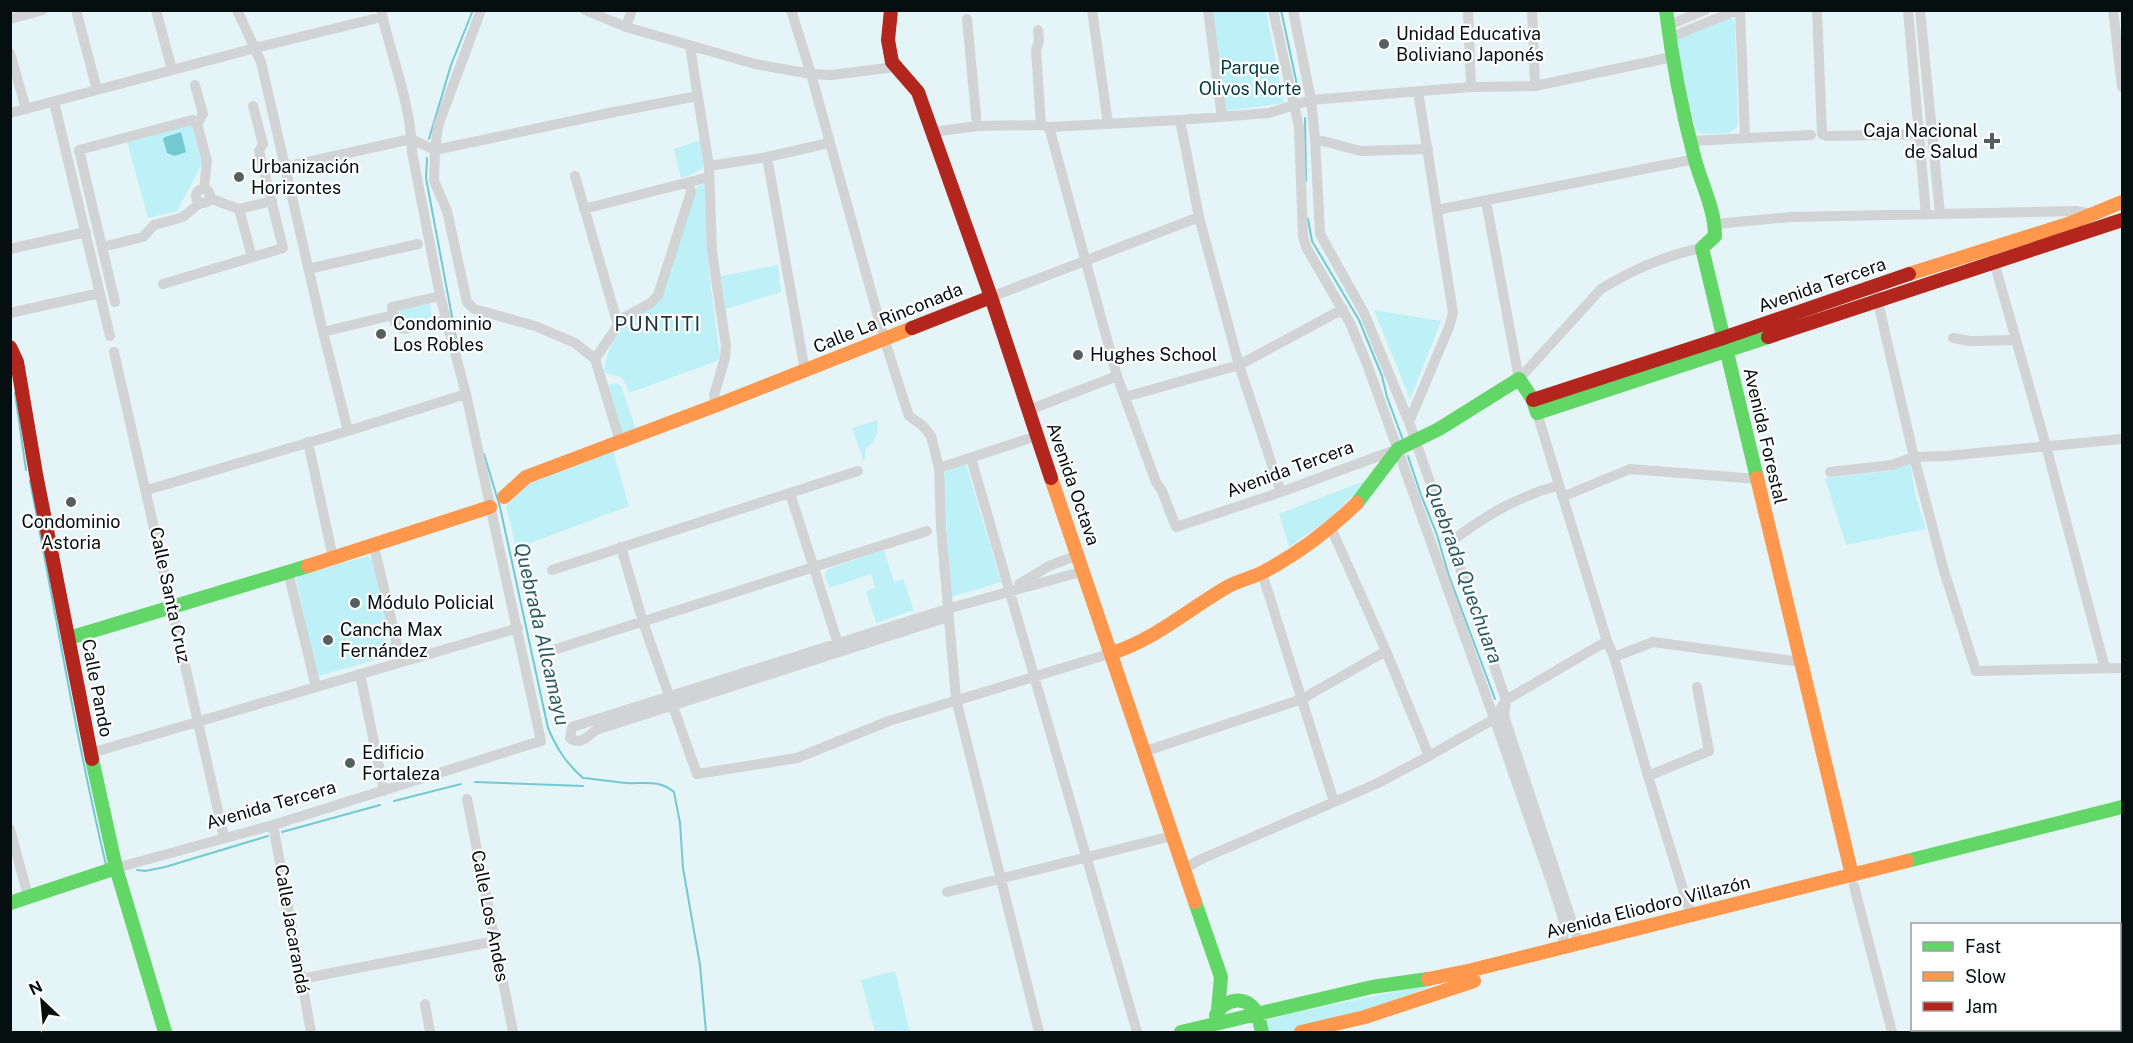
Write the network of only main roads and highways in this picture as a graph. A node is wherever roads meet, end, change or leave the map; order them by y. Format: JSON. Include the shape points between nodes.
{"nodes":[{"id":1,"x":891,"y":10,"type":"edge"},
{"id":2,"x":1666,"y":10,"type":"edge"},
{"id":3,"x":2122,"y":202,"type":"edge"},
{"id":4,"x":2122,"y":220,"type":"edge"},
{"id":5,"x":1992,"y":256,"type":"junction"},
{"id":6,"x":991,"y":297,"type":"junction"},
{"id":7,"x":1725,"y":344,"type":"junction"},
{"id":8,"x":10,"y":347,"type":"edge"},
{"id":9,"x":69,"y":638,"type":"junction"},
{"id":10,"x":1112,"y":653,"type":"junction"},
{"id":11,"x":2122,"y":807,"type":"edge"},
{"id":12,"x":2122,"y":819,"type":"edge"},
{"id":13,"x":116,"y":868,"type":"junction"},
{"id":14,"x":1853,"y":880,"type":"junction"},
{"id":15,"x":10,"y":903,"type":"edge"},
{"id":16,"x":1221,"y":977,"type":"junction"},
{"id":17,"x":1257,"y":1021,"type":"edge"},
{"id":18,"x":1218,"y":1025,"type":"edge"},
{"id":19,"x":165,"y":1032,"type":"edge"},
{"id":20,"x":1181,"y":1032,"type":"edge"},
{"id":21,"x":1301,"y":1032,"type":"edge"}],
"edges":[{"from":1,"to":6,"type":"main road","name":"Avenida Octava","via":[[890,59],[918,92]]},
{"from":2,"to":7,"type":"main road","name":"Avenida Forestal","via":[[1690,141],[1715,224],[1715,236],[1702,248]]},
{"from":3,"to":5,"type":"main road","name":"Avenida Tercera"},
{"from":4,"to":5,"type":"main road","name":"Avenida Tercera"},
{"from":5,"to":7,"type":"main road","name":"Avenida Tercera","via":[[1878,301]]},
{"from":5,"to":7,"type":"main road","name":"Avenida Tercera","via":[[1873,285]]},
{"from":6,"to":9,"type":"main road","name":"Calle La Rinconada","via":[[526,477],[496,503],[374,546]]},
{"from":6,"to":10,"type":"main road","name":"Avenida Octava"},
{"from":7,"to":10,"type":"main road","name":"Avenida Tercera","via":[[1535,407],[1519,379],[1398,449],[1358,502],[1300,552],[1229,586],[1131,647]]},
{"from":7,"to":14,"type":"main road","name":"Avenida Forestal"},
{"from":8,"to":9,"type":"main road","name":"Calle Pando","via":[[17,362]]},
{"from":9,"to":13,"type":"main road","name":"Calle Pando"},
{"from":10,"to":16,"type":"main road","name":"Avenida Octava"},
{"from":11,"to":14,"type":"main road","name":"Avenida Eliodoro Villazón"},
{"from":12,"to":14,"type":"main road","name":"Avenida Eliodoro Villazón"},
{"from":13,"to":15,"type":"main road","name":"Avenida Tercera"},
{"from":13,"to":19,"type":"main road","name":"Calle Pando"},
{"from":14,"to":17,"type":"main road","name":"Avenida Eliodoro Villazón","via":[[1461,972],[1372,987]]},
{"from":14,"to":21,"type":"main road","name":"Avenida Eliodoro Villazón"},
{"from":16,"to":17,"type":"main road","name":"Avenida Octava"},
{"from":16,"to":18,"type":"main road","name":"Avenida Octava"},
{"from":17,"to":18,"type":"main road","name":"Avenida Eliodoro Villazón","via":[[1236,1019]]},
{"from":17,"to":18,"type":"main road","via":[[1235,1000],[1228,1001]]},
{"from":18,"to":20,"type":"main road","name":"Avenida Eliodoro Villazón"}]}
